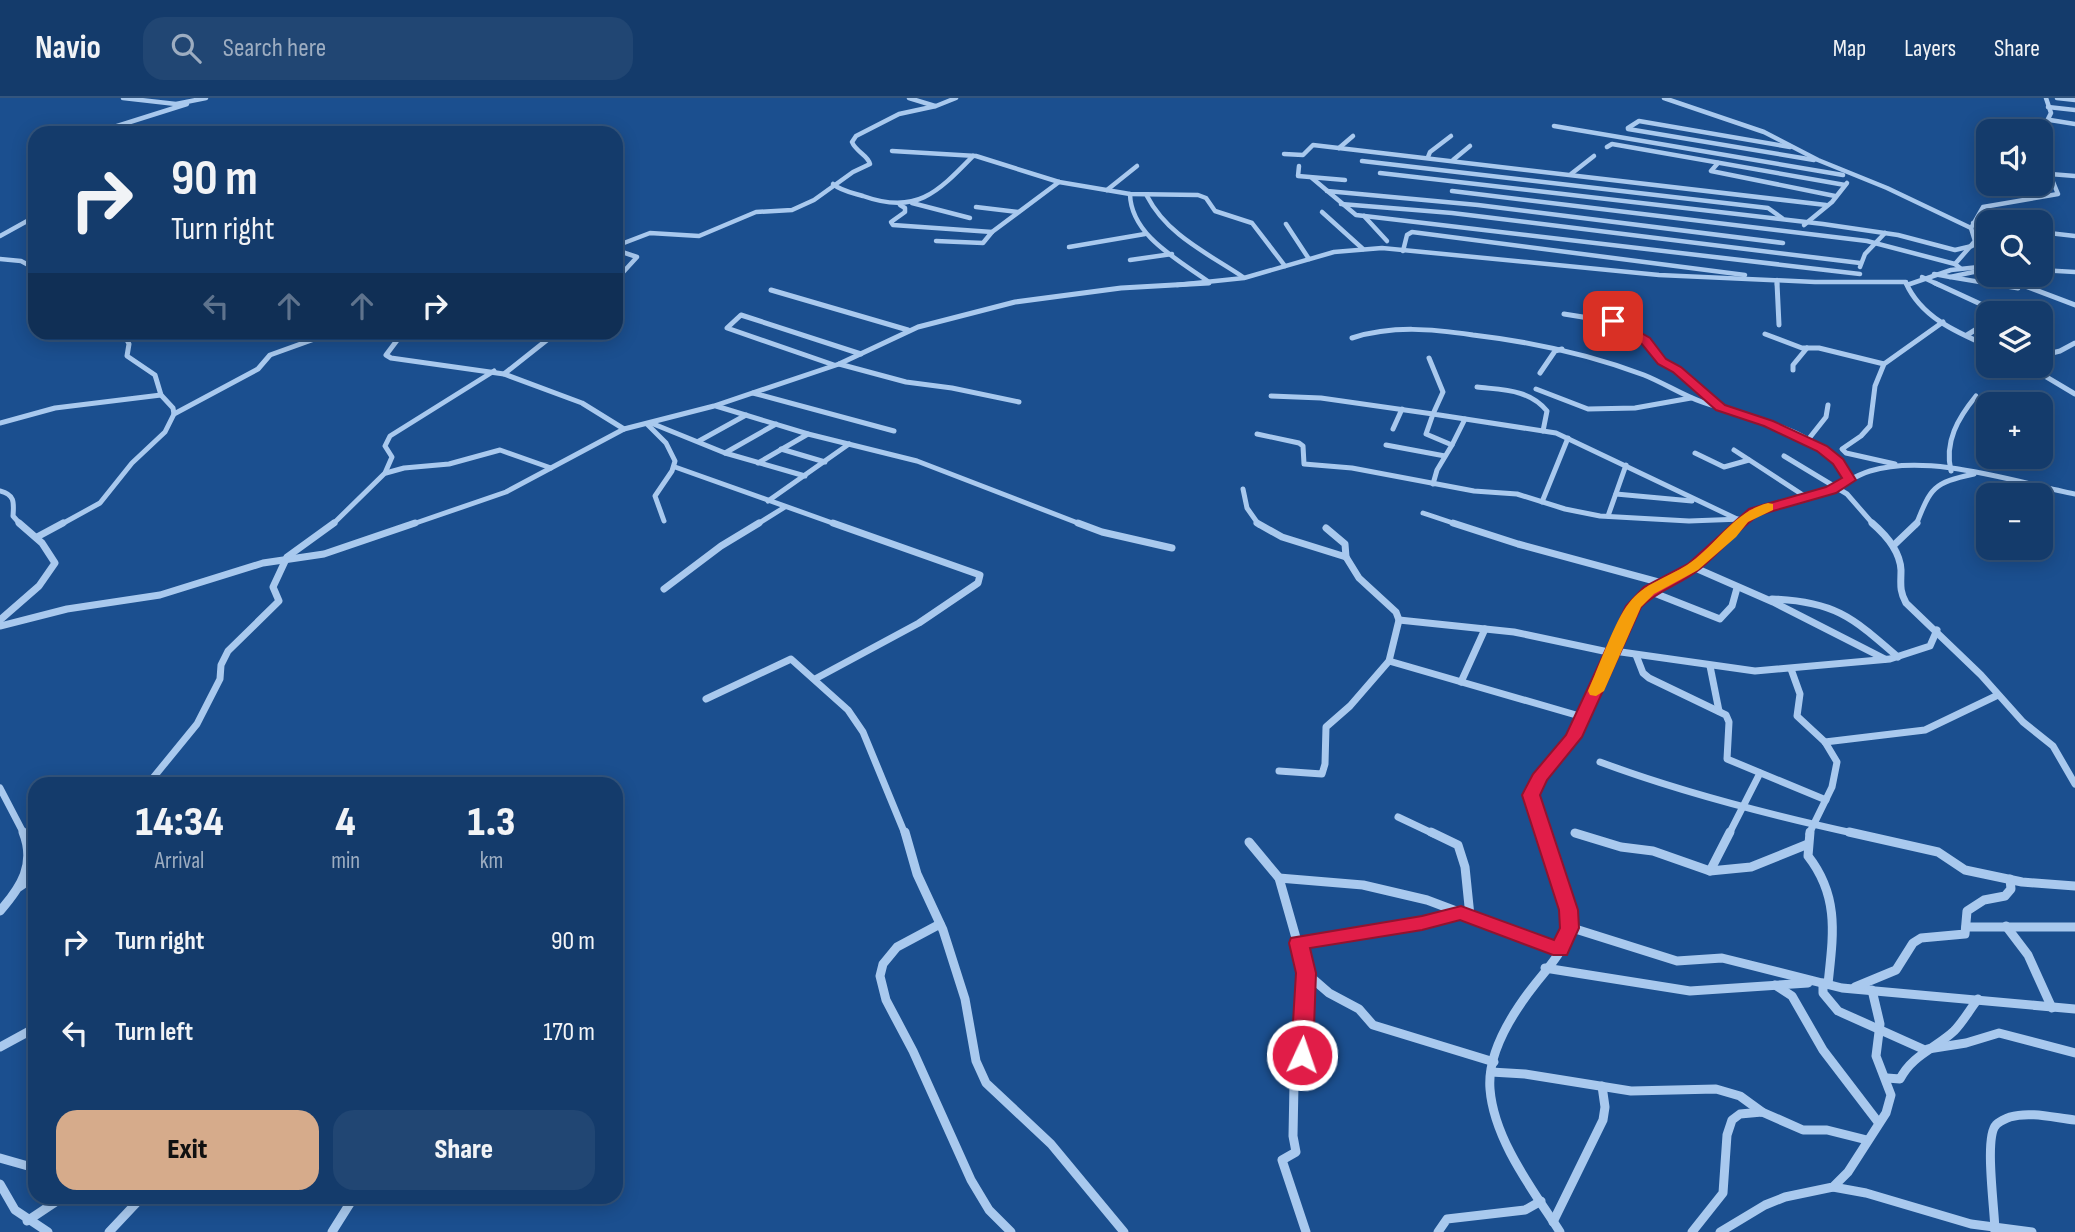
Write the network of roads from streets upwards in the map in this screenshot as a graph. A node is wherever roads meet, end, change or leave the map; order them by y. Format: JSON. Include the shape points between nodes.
{"nodes":[{"id":1,"x":123,"y":98,"type":"edge"},
{"id":2,"x":206,"y":98,"type":"edge"},
{"id":3,"x":909,"y":98,"type":"edge"},
{"id":4,"x":956,"y":98,"type":"edge"},
{"id":5,"x":1664,"y":98,"type":"edge"},
{"id":6,"x":2046,"y":98,"type":"edge"},
{"id":7,"x":2057,"y":98,"type":"edge"},
{"id":8,"x":2075,"y":100,"type":"edge"},
{"id":9,"x":187,"y":104,"type":"junction"},
{"id":10,"x":936,"y":107,"type":"junction"},
{"id":11,"x":2048,"y":107,"type":"junction"},
{"id":12,"x":2075,"y":110,"type":"edge"},
{"id":13,"x":2050,"y":119,"type":"edge"},
{"id":14,"x":2053,"y":120,"type":"edge"},
{"id":15,"x":2075,"y":124,"type":"edge"},
{"id":16,"x":117,"y":126,"type":"edge"},
{"id":17,"x":1554,"y":126,"type":"dead end"},
{"id":18,"x":1627,"y":129,"type":"junction"},
{"id":19,"x":1640,"y":133,"type":"junction"},
{"id":20,"x":1353,"y":136,"type":"dead end"},
{"id":21,"x":1451,"y":136,"type":"dead end"},
{"id":22,"x":1620,"y":137,"type":"junction"},
{"id":23,"x":1652,"y":142,"type":"junction"},
{"id":24,"x":1470,"y":146,"type":"dead end"},
{"id":25,"x":1607,"y":146,"type":"dead end"},
{"id":26,"x":1339,"y":148,"type":"junction"},
{"id":27,"x":1796,"y":148,"type":"junction"},
{"id":28,"x":892,"y":151,"type":"dead end"},
{"id":29,"x":1284,"y":154,"type":"dead end"},
{"id":30,"x":1664,"y":154,"type":"junction"},
{"id":31,"x":973,"y":156,"type":"junction"},
{"id":32,"x":1594,"y":156,"type":"dead end"},
{"id":33,"x":1429,"y":157,"type":"junction"},
{"id":34,"x":1445,"y":159,"type":"junction"},
{"id":35,"x":1454,"y":160,"type":"junction"},
{"id":36,"x":1818,"y":160,"type":"junction"},
{"id":37,"x":1362,"y":161,"type":"dead end"},
{"id":38,"x":1718,"y":163,"type":"junction"},
{"id":39,"x":1137,"y":166,"type":"dead end"},
{"id":40,"x":1298,"y":166,"type":"dead end"},
{"id":41,"x":1451,"y":170,"type":"junction"},
{"id":42,"x":1380,"y":173,"type":"dead end"},
{"id":43,"x":1572,"y":173,"type":"junction"},
{"id":44,"x":2053,"y":174,"type":"edge"},
{"id":45,"x":1854,"y":176,"type":"junction"},
{"id":46,"x":2075,"y":176,"type":"edge"},
{"id":47,"x":1312,"y":178,"type":"junction"},
{"id":48,"x":1345,"y":180,"type":"dead end"},
{"id":49,"x":1059,"y":181,"type":"junction"},
{"id":50,"x":1560,"y":183,"type":"junction"},
{"id":51,"x":833,"y":184,"type":"junction"},
{"id":52,"x":1845,"y":185,"type":"junction"},
{"id":53,"x":1107,"y":190,"type":"junction"},
{"id":54,"x":1326,"y":191,"type":"junction"},
{"id":55,"x":1452,"y":191,"type":"dead end"},
{"id":56,"x":1548,"y":191,"type":"junction"},
{"id":57,"x":1130,"y":194,"type":"junction"},
{"id":58,"x":1147,"y":196,"type":"junction"},
{"id":59,"x":1835,"y":196,"type":"junction"},
{"id":60,"x":2051,"y":196,"type":"edge"},
{"id":61,"x":1534,"y":200,"type":"junction"},
{"id":62,"x":912,"y":202,"type":"junction"},
{"id":63,"x":1341,"y":204,"type":"junction"},
{"id":64,"x":900,"y":205,"type":"junction"},
{"id":65,"x":1826,"y":205,"type":"junction"},
{"id":66,"x":976,"y":207,"type":"dead end"},
{"id":67,"x":1523,"y":210,"type":"junction"},
{"id":68,"x":1018,"y":212,"type":"junction"},
{"id":69,"x":1322,"y":212,"type":"dead end"},
{"id":70,"x":1363,"y":215,"type":"junction"},
{"id":71,"x":970,"y":218,"type":"dead end"},
{"id":72,"x":28,"y":221,"type":"edge"},
{"id":73,"x":1791,"y":222,"type":"junction"},
{"id":74,"x":1286,"y":224,"type":"dead end"},
{"id":75,"x":1806,"y":224,"type":"junction"},
{"id":76,"x":1972,"y":226,"type":"junction"},
{"id":77,"x":1976,"y":226,"type":"edge"},
{"id":78,"x":992,"y":232,"type":"junction"},
{"id":79,"x":1794,"y":233,"type":"junction"},
{"id":80,"x":1885,"y":233,"type":"junction"},
{"id":81,"x":2053,"y":233,"type":"edge"},
{"id":82,"x":1145,"y":234,"type":"junction"},
{"id":83,"x":0,"y":236,"type":"edge"},
{"id":84,"x":2075,"y":236,"type":"edge"},
{"id":85,"x":1387,"y":240,"type":"dead end"},
{"id":86,"x":936,"y":241,"type":"dead end"},
{"id":87,"x":1783,"y":243,"type":"junction"},
{"id":88,"x":1877,"y":243,"type":"junction"},
{"id":89,"x":623,"y":245,"type":"edge"},
{"id":90,"x":1972,"y":246,"type":"junction"},
{"id":91,"x":1069,"y":247,"type":"dead end"},
{"id":92,"x":1363,"y":249,"type":"junction"},
{"id":93,"x":623,"y":251,"type":"edge"},
{"id":94,"x":1404,"y":251,"type":"junction"},
{"id":95,"x":1172,"y":254,"type":"junction"},
{"id":96,"x":1779,"y":254,"type":"junction"},
{"id":97,"x":0,"y":259,"type":"edge"},
{"id":98,"x":1309,"y":259,"type":"junction"},
{"id":99,"x":1130,"y":260,"type":"dead end"},
{"id":100,"x":1860,"y":263,"type":"junction"},
{"id":101,"x":28,"y":264,"type":"edge"},
{"id":102,"x":1285,"y":266,"type":"junction"},
{"id":103,"x":1957,"y":266,"type":"junction"},
{"id":104,"x":1976,"y":267,"type":"edge"},
{"id":105,"x":1976,"y":270,"type":"edge"},
{"id":106,"x":2053,"y":271,"type":"edge"},
{"id":107,"x":623,"y":272,"type":"edge"},
{"id":108,"x":2075,"y":272,"type":"edge"},
{"id":109,"x":1860,"y":274,"type":"junction"},
{"id":110,"x":1934,"y":274,"type":"junction"},
{"id":111,"x":1921,"y":277,"type":"junction"},
{"id":112,"x":1950,"y":277,"type":"junction"},
{"id":113,"x":1244,"y":278,"type":"junction"},
{"id":114,"x":1766,"y":279,"type":"junction"},
{"id":115,"x":1777,"y":280,"type":"junction"},
{"id":116,"x":1862,"y":281,"type":"junction"},
{"id":117,"x":1906,"y":282,"type":"junction"},
{"id":118,"x":1210,"y":283,"type":"junction"},
{"id":119,"x":2026,"y":287,"type":"edge"},
{"id":120,"x":771,"y":290,"type":"dead end"},
{"id":121,"x":2034,"y":290,"type":"junction"},
{"id":122,"x":1976,"y":302,"type":"edge"},
{"id":123,"x":2075,"y":305,"type":"edge"},
{"id":124,"x":1564,"y":314,"type":"dead end"},
{"id":125,"x":1943,"y":322,"type":"junction"},
{"id":126,"x":1779,"y":325,"type":"dead end"},
{"id":127,"x":1976,"y":329,"type":"edge"},
{"id":128,"x":908,"y":330,"type":"junction"},
{"id":129,"x":1765,"y":334,"type":"dead end"},
{"id":130,"x":1966,"y":335,"type":"junction"},
{"id":131,"x":1352,"y":338,"type":"dead end"},
{"id":132,"x":127,"y":340,"type":"edge"},
{"id":133,"x":312,"y":340,"type":"edge"},
{"id":134,"x":397,"y":340,"type":"edge"},
{"id":135,"x":547,"y":340,"type":"edge"},
{"id":136,"x":1976,"y":340,"type":"edge"},
{"id":137,"x":2074,"y":345,"type":"edge"},
{"id":138,"x":1807,"y":348,"type":"junction"},
{"id":139,"x":1562,"y":349,"type":"junction"},
{"id":140,"x":2053,"y":352,"type":"edge"},
{"id":141,"x":861,"y":354,"type":"junction"},
{"id":142,"x":1429,"y":358,"type":"dead end"},
{"id":143,"x":837,"y":364,"type":"junction"},
{"id":144,"x":1884,"y":364,"type":"junction"},
{"id":145,"x":1793,"y":370,"type":"dead end"},
{"id":146,"x":494,"y":371,"type":"junction"},
{"id":147,"x":1540,"y":373,"type":"dead end"},
{"id":148,"x":504,"y":374,"type":"junction"},
{"id":149,"x":2048,"y":378,"type":"edge"},
{"id":150,"x":1477,"y":387,"type":"dead end"},
{"id":151,"x":1536,"y":389,"type":"dead end"},
{"id":152,"x":753,"y":393,"type":"junction"},
{"id":153,"x":2075,"y":394,"type":"edge"},
{"id":154,"x":161,"y":395,"type":"junction"},
{"id":155,"x":1271,"y":396,"type":"dead end"},
{"id":156,"x":1976,"y":396,"type":"dead end"},
{"id":157,"x":1692,"y":398,"type":"junction"},
{"id":158,"x":1019,"y":402,"type":"dead end"},
{"id":159,"x":1828,"y":405,"type":"dead end"},
{"id":160,"x":714,"y":406,"type":"junction"},
{"id":161,"x":1721,"y":407,"type":"junction"},
{"id":162,"x":1402,"y":409,"type":"junction"},
{"id":163,"x":174,"y":414,"type":"junction"},
{"id":164,"x":1433,"y":414,"type":"junction"},
{"id":165,"x":746,"y":415,"type":"junction"},
{"id":166,"x":1465,"y":419,"type":"junction"},
{"id":167,"x":0,"y":423,"type":"edge"},
{"id":168,"x":648,"y":423,"type":"junction"},
{"id":169,"x":776,"y":424,"type":"junction"},
{"id":170,"x":624,"y":429,"type":"junction"},
{"id":171,"x":1393,"y":429,"type":"dead end"},
{"id":172,"x":894,"y":431,"type":"dead end"},
{"id":173,"x":1543,"y":431,"type":"junction"},
{"id":174,"x":808,"y":434,"type":"junction"},
{"id":175,"x":1257,"y":434,"type":"dead end"},
{"id":176,"x":1568,"y":438,"type":"junction"},
{"id":177,"x":1807,"y":441,"type":"junction"},
{"id":178,"x":699,"y":442,"type":"junction"},
{"id":179,"x":849,"y":444,"type":"junction"},
{"id":180,"x":1452,"y":444,"type":"junction"},
{"id":181,"x":1386,"y":445,"type":"dead end"},
{"id":182,"x":781,"y":449,"type":"junction"},
{"id":183,"x":1734,"y":450,"type":"dead end"},
{"id":184,"x":725,"y":453,"type":"junction"},
{"id":185,"x":1695,"y":453,"type":"dead end"},
{"id":186,"x":1445,"y":456,"type":"junction"},
{"id":187,"x":1784,"y":456,"type":"dead end"},
{"id":188,"x":1749,"y":460,"type":"junction"},
{"id":189,"x":825,"y":462,"type":"junction"},
{"id":190,"x":758,"y":463,"type":"junction"},
{"id":191,"x":1626,"y":465,"type":"junction"},
{"id":192,"x":1899,"y":465,"type":"junction"},
{"id":193,"x":675,"y":467,"type":"junction"},
{"id":194,"x":551,"y":468,"type":"junction"},
{"id":195,"x":1950,"y":469,"type":"junction"},
{"id":196,"x":385,"y":473,"type":"junction"},
{"id":197,"x":1976,"y":473,"type":"junction"},
{"id":198,"x":805,"y":477,"type":"junction"},
{"id":199,"x":1951,"y":479,"type":"junction"},
{"id":200,"x":1849,"y":480,"type":"junction"},
{"id":201,"x":1433,"y":484,"type":"junction"},
{"id":202,"x":1837,"y":487,"type":"junction"},
{"id":203,"x":1244,"y":489,"type":"dead end"},
{"id":204,"x":0,"y":491,"type":"edge"},
{"id":205,"x":1616,"y":494,"type":"junction"},
{"id":206,"x":2075,"y":494,"type":"edge"},
{"id":207,"x":1806,"y":497,"type":"junction"},
{"id":208,"x":768,"y":501,"type":"junction"},
{"id":209,"x":1700,"y":501,"type":"junction"},
{"id":210,"x":1542,"y":502,"type":"junction"},
{"id":211,"x":785,"y":507,"type":"junction"},
{"id":212,"x":1423,"y":513,"type":"dead end"},
{"id":213,"x":1608,"y":516,"type":"junction"},
{"id":214,"x":1741,"y":519,"type":"junction"},
{"id":215,"x":664,"y":521,"type":"dead end"},
{"id":216,"x":1326,"y":528,"type":"dead end"},
{"id":217,"x":37,"y":537,"type":"junction"},
{"id":218,"x":1894,"y":545,"type":"junction"},
{"id":219,"x":1172,"y":548,"type":"dead end"},
{"id":220,"x":1346,"y":557,"type":"junction"},
{"id":221,"x":286,"y":561,"type":"junction"},
{"id":222,"x":1693,"y":567,"type":"junction"},
{"id":223,"x":1662,"y":583,"type":"junction"},
{"id":224,"x":1737,"y":588,"type":"junction"},
{"id":225,"x":664,"y":589,"type":"dead end"},
{"id":226,"x":1649,"y":591,"type":"junction"},
{"id":227,"x":1768,"y":599,"type":"junction"},
{"id":228,"x":0,"y":620,"type":"edge"},
{"id":229,"x":1399,"y":620,"type":"junction"},
{"id":230,"x":0,"y":626,"type":"edge"},
{"id":231,"x":1485,"y":629,"type":"junction"},
{"id":232,"x":1937,"y":630,"type":"junction"},
{"id":233,"x":1613,"y":652,"type":"junction"},
{"id":234,"x":1636,"y":655,"type":"junction"},
{"id":235,"x":1898,"y":657,"type":"junction"},
{"id":236,"x":1886,"y":659,"type":"junction"},
{"id":237,"x":1389,"y":661,"type":"junction"},
{"id":238,"x":1710,"y":666,"type":"junction"},
{"id":239,"x":1791,"y":669,"type":"junction"},
{"id":240,"x":815,"y":679,"type":"junction"},
{"id":241,"x":1461,"y":682,"type":"junction"},
{"id":242,"x":1998,"y":695,"type":"junction"},
{"id":243,"x":706,"y":699,"type":"dead end"},
{"id":244,"x":1719,"y":711,"type":"junction"},
{"id":245,"x":1583,"y":718,"type":"junction"},
{"id":246,"x":1825,"y":742,"type":"junction"},
{"id":247,"x":1600,"y":762,"type":"dead end"},
{"id":248,"x":1279,"y":771,"type":"dead end"},
{"id":249,"x":1760,"y":773,"type":"junction"},
{"id":250,"x":154,"y":777,"type":"edge"},
{"id":251,"x":2075,"y":784,"type":"edge"},
{"id":252,"x":0,"y":788,"type":"edge"},
{"id":253,"x":1826,"y":800,"type":"junction"},
{"id":254,"x":1742,"y":805,"type":"junction"},
{"id":255,"x":1398,"y":817,"type":"dead end"},
{"id":256,"x":1813,"y":825,"type":"junction"},
{"id":257,"x":1574,"y":833,"type":"dead end"},
{"id":258,"x":28,"y":842,"type":"edge"},
{"id":259,"x":1249,"y":842,"type":"dead end"},
{"id":260,"x":1808,"y":844,"type":"junction"},
{"id":261,"x":28,"y":864,"type":"edge"},
{"id":262,"x":1710,"y":871,"type":"junction"},
{"id":263,"x":1279,"y":878,"type":"junction"},
{"id":264,"x":2010,"y":879,"type":"junction"},
{"id":265,"x":28,"y":881,"type":"edge"},
{"id":266,"x":2075,"y":886,"type":"edge"},
{"id":267,"x":19,"y":888,"type":"junction"},
{"id":268,"x":0,"y":911,"type":"edge"},
{"id":269,"x":1466,"y":915,"type":"junction"},
{"id":270,"x":940,"y":924,"type":"junction"},
{"id":271,"x":2006,"y":926,"type":"junction"},
{"id":272,"x":1966,"y":927,"type":"junction"},
{"id":273,"x":2075,"y":927,"type":"edge"},
{"id":274,"x":1569,"y":928,"type":"junction"},
{"id":275,"x":1298,"y":943,"type":"junction"},
{"id":276,"x":1560,"y":950,"type":"junction"},
{"id":277,"x":1545,"y":968,"type":"junction"},
{"id":278,"x":1306,"y":973,"type":"junction"},
{"id":279,"x":1823,"y":983,"type":"junction"},
{"id":280,"x":1774,"y":984,"type":"junction"},
{"id":281,"x":1851,"y":988,"type":"junction"},
{"id":282,"x":1872,"y":990,"type":"junction"},
{"id":283,"x":1978,"y":999,"type":"junction"},
{"id":284,"x":2052,"y":1008,"type":"junction"},
{"id":285,"x":2075,"y":1009,"type":"edge"},
{"id":286,"x":1880,"y":1028,"type":"junction"},
{"id":287,"x":28,"y":1032,"type":"edge"},
{"id":288,"x":0,"y":1047,"type":"edge"},
{"id":289,"x":1927,"y":1050,"type":"junction"},
{"id":290,"x":2075,"y":1053,"type":"edge"},
{"id":291,"x":1493,"y":1067,"type":"junction"},
{"id":292,"x":1887,"y":1078,"type":"junction"},
{"id":293,"x":1602,"y":1086,"type":"junction"},
{"id":294,"x":1762,"y":1112,"type":"junction"},
{"id":295,"x":2075,"y":1120,"type":"edge"},
{"id":296,"x":1878,"y":1122,"type":"junction"},
{"id":297,"x":1867,"y":1140,"type":"junction"},
{"id":298,"x":0,"y":1158,"type":"edge"},
{"id":299,"x":28,"y":1165,"type":"edge"},
{"id":300,"x":0,"y":1184,"type":"edge"},
{"id":301,"x":1833,"y":1187,"type":"junction"},
{"id":302,"x":1541,"y":1201,"type":"junction"},
{"id":303,"x":53,"y":1204,"type":"edge"},
{"id":304,"x":135,"y":1204,"type":"edge"},
{"id":305,"x":350,"y":1204,"type":"edge"},
{"id":306,"x":27,"y":1221,"type":"junction"},
{"id":307,"x":1553,"y":1222,"type":"junction"},
{"id":308,"x":1995,"y":1230,"type":"edge"},
{"id":309,"x":48,"y":1232,"type":"edge"},
{"id":310,"x":109,"y":1232,"type":"edge"},
{"id":311,"x":332,"y":1232,"type":"edge"},
{"id":312,"x":1011,"y":1232,"type":"edge"},
{"id":313,"x":1124,"y":1232,"type":"edge"},
{"id":314,"x":1306,"y":1232,"type":"edge"},
{"id":315,"x":1438,"y":1232,"type":"edge"},
{"id":316,"x":1560,"y":1232,"type":"edge"},
{"id":317,"x":1692,"y":1232,"type":"edge"},
{"id":318,"x":1720,"y":1232,"type":"edge"},
{"id":319,"x":2032,"y":1232,"type":"edge"}],
"edges":[{"from":1,"to":9,"type":"street"},
{"from":2,"to":9,"type":"street"},
{"from":3,"to":10,"type":"street"},
{"from":4,"to":10,"type":"street"},
{"from":5,"to":27,"type":"street","via":[[1751,127]]},
{"from":6,"to":11,"type":"street"},
{"from":7,"to":8,"type":"street"},
{"from":9,"to":16,"type":"street"},
{"from":10,"to":51,"type":"street","via":[[899,114],[856,136],[853,147],[870,164]]},
{"from":11,"to":12,"type":"street"},
{"from":11,"to":13,"type":"street"},
{"from":14,"to":15,"type":"street"},
{"from":17,"to":22,"type":"street"},
{"from":18,"to":19,"type":"street"},
{"from":18,"to":22,"type":"street"},
{"from":18,"to":27,"type":"street","via":[[1639,121]]},
{"from":19,"to":23,"type":"street"},
{"from":19,"to":36,"type":"street"},
{"from":20,"to":26,"type":"street"},
{"from":21,"to":33,"type":"street"},
{"from":22,"to":23,"type":"street"},
{"from":23,"to":30,"type":"street"},
{"from":23,"to":45,"type":"street"},
{"from":24,"to":35,"type":"street"},
{"from":25,"to":30,"type":"street"},
{"from":26,"to":29,"type":"street","via":[[1311,145],[1303,155]]},
{"from":26,"to":33,"type":"street"},
{"from":27,"to":36,"type":"street"},
{"from":28,"to":31,"type":"street"},
{"from":30,"to":38,"type":"street"},
{"from":31,"to":49,"type":"street"},
{"from":31,"to":62,"type":"street","via":[[951,177]]},
{"from":32,"to":43,"type":"street"},
{"from":33,"to":34,"type":"street"},
{"from":34,"to":35,"type":"street"},
{"from":34,"to":41,"type":"street"},
{"from":35,"to":43,"type":"street"},
{"from":36,"to":45,"type":"street"},
{"from":37,"to":41,"type":"street"},
{"from":38,"to":52,"type":"street"},
{"from":38,"to":59,"type":"street","via":[[1711,172]]},
{"from":39,"to":53,"type":"street"},
{"from":40,"to":47,"type":"street","via":[[1297,175]]},
{"from":41,"to":50,"type":"street"},
{"from":42,"to":56,"type":"street"},
{"from":43,"to":50,"type":"street"},
{"from":43,"to":65,"type":"street"},
{"from":44,"to":46,"type":"street"},
{"from":45,"to":52,"type":"street"},
{"from":45,"to":76,"type":"street"},
{"from":47,"to":48,"type":"street"},
{"from":47,"to":54,"type":"street"},
{"from":49,"to":53,"type":"street"},
{"from":49,"to":68,"type":"street"},
{"from":50,"to":56,"type":"street"},
{"from":50,"to":73,"type":"street","via":[[1768,208]]},
{"from":51,"to":64,"type":"street"},
{"from":51,"to":89,"type":"street","via":[[792,210],[756,212],[699,236],[650,233]]},
{"from":52,"to":59,"type":"street"},
{"from":53,"to":57,"type":"street"},
{"from":54,"to":63,"type":"street"},
{"from":54,"to":67,"type":"street"},
{"from":55,"to":61,"type":"street"},
{"from":56,"to":61,"type":"street"},
{"from":56,"to":73,"type":"street"},
{"from":57,"to":58,"type":"street"},
{"from":57,"to":82,"type":"street","via":[[1130,206]]},
{"from":58,"to":102,"type":"street","via":[[1203,196],[1215,211],[1252,223]]},
{"from":58,"to":113,"type":"street","via":[[1169,228]]},
{"from":59,"to":65,"type":"street"},
{"from":60,"to":76,"type":"street","via":[[1983,207]]},
{"from":61,"to":67,"type":"street"},
{"from":61,"to":79,"type":"street"},
{"from":62,"to":64,"type":"street"},
{"from":62,"to":71,"type":"street"},
{"from":63,"to":70,"type":"street","via":[[1351,214]]},
{"from":63,"to":96,"type":"street","via":[[1452,213]]},
{"from":64,"to":78,"type":"street","via":[[905,212],[891,222],[893,225]]},
{"from":65,"to":75,"type":"street"},
{"from":66,"to":68,"type":"street"},
{"from":67,"to":87,"type":"street"},
{"from":68,"to":78,"type":"street"},
{"from":69,"to":92,"type":"street"},
{"from":70,"to":85,"type":"street"},
{"from":70,"to":109,"type":"street"},
{"from":72,"to":83,"type":"street"},
{"from":73,"to":75,"type":"street"},
{"from":74,"to":98,"type":"street"},
{"from":75,"to":79,"type":"street"},
{"from":75,"to":80,"type":"street"},
{"from":76,"to":77,"type":"street"},
{"from":76,"to":90,"type":"street"},
{"from":78,"to":86,"type":"street","via":[[980,244]]},
{"from":79,"to":87,"type":"street"},
{"from":79,"to":88,"type":"street"},
{"from":80,"to":88,"type":"street"},
{"from":80,"to":90,"type":"street","via":[[1955,250]]},
{"from":81,"to":84,"type":"street"},
{"from":82,"to":91,"type":"street"},
{"from":82,"to":95,"type":"street"},
{"from":87,"to":96,"type":"street"},
{"from":88,"to":100,"type":"street"},
{"from":88,"to":103,"type":"street"},
{"from":90,"to":103,"type":"street"},
{"from":92,"to":94,"type":"street"},
{"from":92,"to":98,"type":"street"},
{"from":93,"to":107,"type":"street","via":[[637,257]]},
{"from":94,"to":114,"type":"street","via":[[1640,274]]},
{"from":94,"to":114,"type":"street","via":[[1412,232]]},
{"from":95,"to":99,"type":"street"},
{"from":95,"to":118,"type":"street"},
{"from":96,"to":100,"type":"street"},
{"from":97,"to":101,"type":"street"},
{"from":98,"to":102,"type":"street"},
{"from":100,"to":109,"type":"street"},
{"from":102,"to":113,"type":"street"},
{"from":103,"to":104,"type":"street"},
{"from":103,"to":110,"type":"street"},
{"from":105,"to":112,"type":"street"},
{"from":106,"to":108,"type":"street"},
{"from":109,"to":116,"type":"street"},
{"from":110,"to":111,"type":"street"},
{"from":110,"to":112,"type":"street"},
{"from":111,"to":117,"type":"street"},
{"from":111,"to":122,"type":"street"},
{"from":112,"to":121,"type":"street"},
{"from":113,"to":118,"type":"street"},
{"from":114,"to":115,"type":"street"},
{"from":115,"to":116,"type":"street"},
{"from":115,"to":126,"type":"street"},
{"from":116,"to":117,"type":"street"},
{"from":117,"to":125,"type":"street","via":[[1921,307]]},
{"from":118,"to":128,"type":"street","via":[[1021,301]]},
{"from":119,"to":121,"type":"street"},
{"from":120,"to":128,"type":"street"},
{"from":121,"to":123,"type":"street"},
{"from":124,"to":161,"type":"street","via":[[1619,323]]},
{"from":125,"to":130,"type":"street"},
{"from":125,"to":144,"type":"street","via":[[1902,356]]},
{"from":127,"to":130,"type":"street"},
{"from":128,"to":141,"type":"street"},
{"from":129,"to":138,"type":"street"},
{"from":130,"to":136,"type":"street"},
{"from":131,"to":139,"type":"street","via":[[1381,328],[1420,328]]},
{"from":132,"to":154,"type":"street","via":[[127,356],[157,375]]},
{"from":133,"to":163,"type":"street","via":[[270,355],[258,369]]},
{"from":134,"to":146,"type":"street","via":[[387,351],[391,358]]},
{"from":135,"to":148,"type":"street"},
{"from":137,"to":140,"type":"street"},
{"from":138,"to":144,"type":"street"},
{"from":138,"to":145,"type":"street"},
{"from":139,"to":147,"type":"street","via":[[1555,351]]},
{"from":139,"to":157,"type":"street","via":[[1641,374]]},
{"from":141,"to":143,"type":"street"},
{"from":141,"to":143,"type":"street","via":[[741,315],[727,328]]},
{"from":142,"to":164,"type":"street","via":[[1443,392]]},
{"from":143,"to":152,"type":"street"},
{"from":143,"to":158,"type":"street","via":[[906,382]]},
{"from":144,"to":192,"type":"street","via":[[1876,383],[1870,430],[1842,451]]},
{"from":146,"to":148,"type":"street"},
{"from":146,"to":196,"type":"street","via":[[390,436],[385,446],[392,457]]},
{"from":148,"to":170,"type":"street","via":[[549,389]]},
{"from":149,"to":153,"type":"street"},
{"from":150,"to":173,"type":"street","via":[[1538,400],[1547,411]]},
{"from":151,"to":157,"type":"street","via":[[1588,409],[1635,408]]},
{"from":152,"to":160,"type":"street"},
{"from":152,"to":172,"type":"street"},
{"from":154,"to":163,"type":"street"},
{"from":154,"to":167,"type":"street","via":[[55,408]]},
{"from":155,"to":162,"type":"street"},
{"from":156,"to":195,"type":"street","via":[[1951,439]]},
{"from":157,"to":161,"type":"street"},
{"from":159,"to":177,"type":"street","via":[[1826,417]]},
{"from":160,"to":165,"type":"street"},
{"from":160,"to":168,"type":"street"},
{"from":161,"to":177,"type":"street"},
{"from":162,"to":164,"type":"street"},
{"from":162,"to":171,"type":"street"},
{"from":163,"to":217,"type":"street","via":[[165,432],[100,503]]},
{"from":164,"to":166,"type":"street"},
{"from":164,"to":180,"type":"street","via":[[1426,433]]},
{"from":165,"to":169,"type":"street"},
{"from":165,"to":178,"type":"street"},
{"from":166,"to":173,"type":"street"},
{"from":166,"to":180,"type":"street"},
{"from":168,"to":170,"type":"street"},
{"from":168,"to":178,"type":"street"},
{"from":168,"to":193,"type":"street","via":[[669,447]]},
{"from":169,"to":174,"type":"street"},
{"from":169,"to":184,"type":"street"},
{"from":170,"to":194,"type":"street"},
{"from":173,"to":176,"type":"street"},
{"from":174,"to":179,"type":"street"},
{"from":174,"to":182,"type":"street"},
{"from":175,"to":201,"type":"street","via":[[1299,443],[1304,464]]},
{"from":176,"to":191,"type":"street"},
{"from":176,"to":210,"type":"street"},
{"from":177,"to":200,"type":"street","via":[[1839,461]]},
{"from":178,"to":184,"type":"street"},
{"from":179,"to":189,"type":"street"},
{"from":179,"to":219,"type":"street","via":[[917,461],[1102,532]]},
{"from":180,"to":186,"type":"street"},
{"from":181,"to":186,"type":"street"},
{"from":182,"to":189,"type":"street"},
{"from":182,"to":190,"type":"street"},
{"from":183,"to":188,"type":"street"},
{"from":184,"to":190,"type":"street"},
{"from":185,"to":188,"type":"street","via":[[1724,467]]},
{"from":186,"to":201,"type":"street"},
{"from":187,"to":202,"type":"street"},
{"from":188,"to":207,"type":"street"},
{"from":189,"to":198,"type":"street"},
{"from":190,"to":198,"type":"street"},
{"from":191,"to":205,"type":"street"},
{"from":191,"to":209,"type":"street"},
{"from":192,"to":195,"type":"street"},
{"from":192,"to":200,"type":"street"},
{"from":193,"to":208,"type":"street"},
{"from":193,"to":215,"type":"street","via":[[654,496]]},
{"from":194,"to":196,"type":"street","via":[[500,450],[449,464]]},
{"from":194,"to":221,"type":"street","via":[[469,507],[324,554]]},
{"from":195,"to":197,"type":"street"},
{"from":195,"to":199,"type":"street"},
{"from":196,"to":221,"type":"street","via":[[323,533]]},
{"from":197,"to":199,"type":"street"},
{"from":197,"to":206,"type":"street"},
{"from":198,"to":208,"type":"street"},
{"from":199,"to":218,"type":"street","via":[[1930,491],[1915,527]]},
{"from":200,"to":202,"type":"street"},
{"from":201,"to":210,"type":"street","via":[[1517,494]]},
{"from":202,"to":207,"type":"street"},
{"from":202,"to":218,"type":"street"},
{"from":203,"to":220,"type":"street","via":[[1244,503],[1252,519],[1265,530]]},
{"from":204,"to":217,"type":"street","via":[[10,494],[13,516]]},
{"from":205,"to":209,"type":"street"},
{"from":205,"to":213,"type":"street"},
{"from":207,"to":214,"type":"street"},
{"from":208,"to":211,"type":"street"},
{"from":209,"to":214,"type":"street"},
{"from":210,"to":213,"type":"street"},
{"from":211,"to":225,"type":"street"},
{"from":211,"to":240,"type":"street","via":[[981,575],[978,583],[919,623]]},
{"from":212,"to":223,"type":"street"},
{"from":213,"to":214,"type":"street"},
{"from":214,"to":222,"type":"street","via":[[1731,534]]},
{"from":216,"to":220,"type":"street","via":[[1345,544]]},
{"from":217,"to":228,"type":"street","via":[[55,563],[39,586]]},
{"from":218,"to":232,"type":"street","via":[[1902,596]]},
{"from":220,"to":229,"type":"street","via":[[1359,578],[1384,599]]},
{"from":221,"to":230,"type":"street","via":[[263,563],[160,596],[67,609]]},
{"from":221,"to":250,"type":"street","via":[[273,587],[279,601],[229,651],[216,690],[197,724]]},
{"from":222,"to":223,"type":"street"},
{"from":222,"to":224,"type":"street"},
{"from":223,"to":226,"type":"street"},
{"from":224,"to":226,"type":"street","via":[[1732,606],[1720,620]]},
{"from":224,"to":227,"type":"street"},
{"from":226,"to":233,"type":"street","via":[[1634,606]]},
{"from":227,"to":235,"type":"street","via":[[1839,611]]},
{"from":227,"to":236,"type":"street"},
{"from":229,"to":231,"type":"street"},
{"from":229,"to":237,"type":"street"},
{"from":231,"to":233,"type":"street"},
{"from":231,"to":241,"type":"street"},
{"from":232,"to":235,"type":"street","via":[[1930,646]]},
{"from":232,"to":242,"type":"street"},
{"from":233,"to":234,"type":"street"},
{"from":233,"to":245,"type":"street"},
{"from":234,"to":238,"type":"street"},
{"from":234,"to":244,"type":"street","via":[[1649,678]]},
{"from":235,"to":236,"type":"street"},
{"from":236,"to":239,"type":"street"},
{"from":237,"to":241,"type":"street"},
{"from":237,"to":248,"type":"street","via":[[1326,727],[1322,774]]},
{"from":238,"to":239,"type":"street"},
{"from":238,"to":244,"type":"street"},
{"from":239,"to":246,"type":"street","via":[[1800,694],[1797,716]]},
{"from":240,"to":243,"type":"street","via":[[791,659]]},
{"from":240,"to":270,"type":"street","via":[[858,722]]},
{"from":241,"to":245,"type":"street"},
{"from":242,"to":246,"type":"street","via":[[1926,730]]},
{"from":242,"to":251,"type":"street","via":[[2053,746]]},
{"from":244,"to":249,"type":"street","via":[[1728,719],[1727,759]]},
{"from":245,"to":274,"type":"street","via":[[1531,795],[1561,880]]},
{"from":246,"to":253,"type":"street","via":[[1837,764]]},
{"from":247,"to":254,"type":"street"},
{"from":249,"to":253,"type":"street"},
{"from":249,"to":254,"type":"street"},
{"from":252,"to":258,"type":"street"},
{"from":253,"to":256,"type":"street"},
{"from":254,"to":256,"type":"street"},
{"from":254,"to":262,"type":"street"},
{"from":255,"to":269,"type":"street","via":[[1458,845],[1465,867]]},
{"from":256,"to":260,"type":"street"},
{"from":256,"to":264,"type":"street","via":[[1926,849],[1947,856],[1961,869]]},
{"from":257,"to":262,"type":"street","via":[[1653,851]]},
{"from":259,"to":263,"type":"street"},
{"from":260,"to":262,"type":"street","via":[[1751,867]]},
{"from":260,"to":279,"type":"street","via":[[1808,856],[1823,875],[1834,925]]},
{"from":261,"to":267,"type":"street"},
{"from":263,"to":269,"type":"street","via":[[1363,885]]},
{"from":263,"to":275,"type":"street"},
{"from":264,"to":266,"type":"street"},
{"from":264,"to":272,"type":"street","via":[[2011,892],[1984,900],[1968,911]]},
{"from":265,"to":267,"type":"street"},
{"from":267,"to":268,"type":"street"},
{"from":269,"to":275,"type":"street"},
{"from":269,"to":276,"type":"street"},
{"from":270,"to":312,"type":"street","via":[[897,947],[880,976],[886,1000],[971,1180],[989,1210]]},
{"from":270,"to":313,"type":"street","via":[[986,1083],[1051,1144]]},
{"from":271,"to":272,"type":"street"},
{"from":271,"to":273,"type":"street"},
{"from":271,"to":284,"type":"street","via":[[2028,955]]},
{"from":272,"to":281,"type":"street","via":[[1963,935],[1921,938],[1896,970]]},
{"from":274,"to":276,"type":"street"},
{"from":274,"to":279,"type":"street","via":[[1678,961],[1722,958]]},
{"from":275,"to":278,"type":"street"},
{"from":276,"to":277,"type":"street"},
{"from":277,"to":280,"type":"street","via":[[1665,989],[1720,991]]},
{"from":277,"to":291,"type":"street","via":[[1515,1012]]},
{"from":278,"to":291,"type":"street","via":[[1329,993],[1359,1009],[1373,1025]]},
{"from":278,"to":314,"type":"street","via":[[1302,1055],[1306,1072],[1294,1084],[1296,1152],[1282,1160]]},
{"from":279,"to":280,"type":"street"},
{"from":279,"to":281,"type":"street"},
{"from":279,"to":286,"type":"street","via":[[1823,993],[1838,1010]]},
{"from":280,"to":296,"type":"street","via":[[1792,996],[1823,1050]]},
{"from":281,"to":282,"type":"street"},
{"from":282,"to":283,"type":"street"},
{"from":282,"to":286,"type":"street"},
{"from":283,"to":284,"type":"street"},
{"from":283,"to":289,"type":"street","via":[[1954,1031]]},
{"from":284,"to":285,"type":"street"},
{"from":286,"to":289,"type":"street"},
{"from":286,"to":292,"type":"street","via":[[1875,1053]]},
{"from":287,"to":288,"type":"street"},
{"from":289,"to":290,"type":"street","via":[[1998,1033]]},
{"from":289,"to":292,"type":"street","via":[[1900,1079]]},
{"from":291,"to":293,"type":"street"},
{"from":291,"to":302,"type":"street","via":[[1490,1089],[1495,1112]]},
{"from":292,"to":296,"type":"street","via":[[1891,1103]]},
{"from":293,"to":294,"type":"street","via":[[1631,1091],[1716,1089],[1740,1096]]},
{"from":293,"to":307,"type":"street","via":[[1603,1120]]},
{"from":294,"to":297,"type":"street","via":[[1803,1130],[1827,1130]]},
{"from":294,"to":317,"type":"street","via":[[1746,1112],[1732,1120],[1724,1163],[1726,1187]]},
{"from":295,"to":308,"type":"street","via":[[2022,1114],[1992,1125],[1989,1157]]},
{"from":296,"to":297,"type":"street"},
{"from":297,"to":301,"type":"street"},
{"from":298,"to":299,"type":"street"},
{"from":300,"to":306,"type":"street"},
{"from":301,"to":308,"type":"street","via":[[1866,1191]]},
{"from":301,"to":318,"type":"street","via":[[1775,1201]]},
{"from":302,"to":307,"type":"street"},
{"from":302,"to":315,"type":"street","via":[[1525,1210],[1447,1219]]},
{"from":303,"to":306,"type":"street"},
{"from":304,"to":310,"type":"street"},
{"from":305,"to":311,"type":"street"},
{"from":306,"to":309,"type":"street"},
{"from":307,"to":316,"type":"street"},
{"from":308,"to":319,"type":"street"}]}
